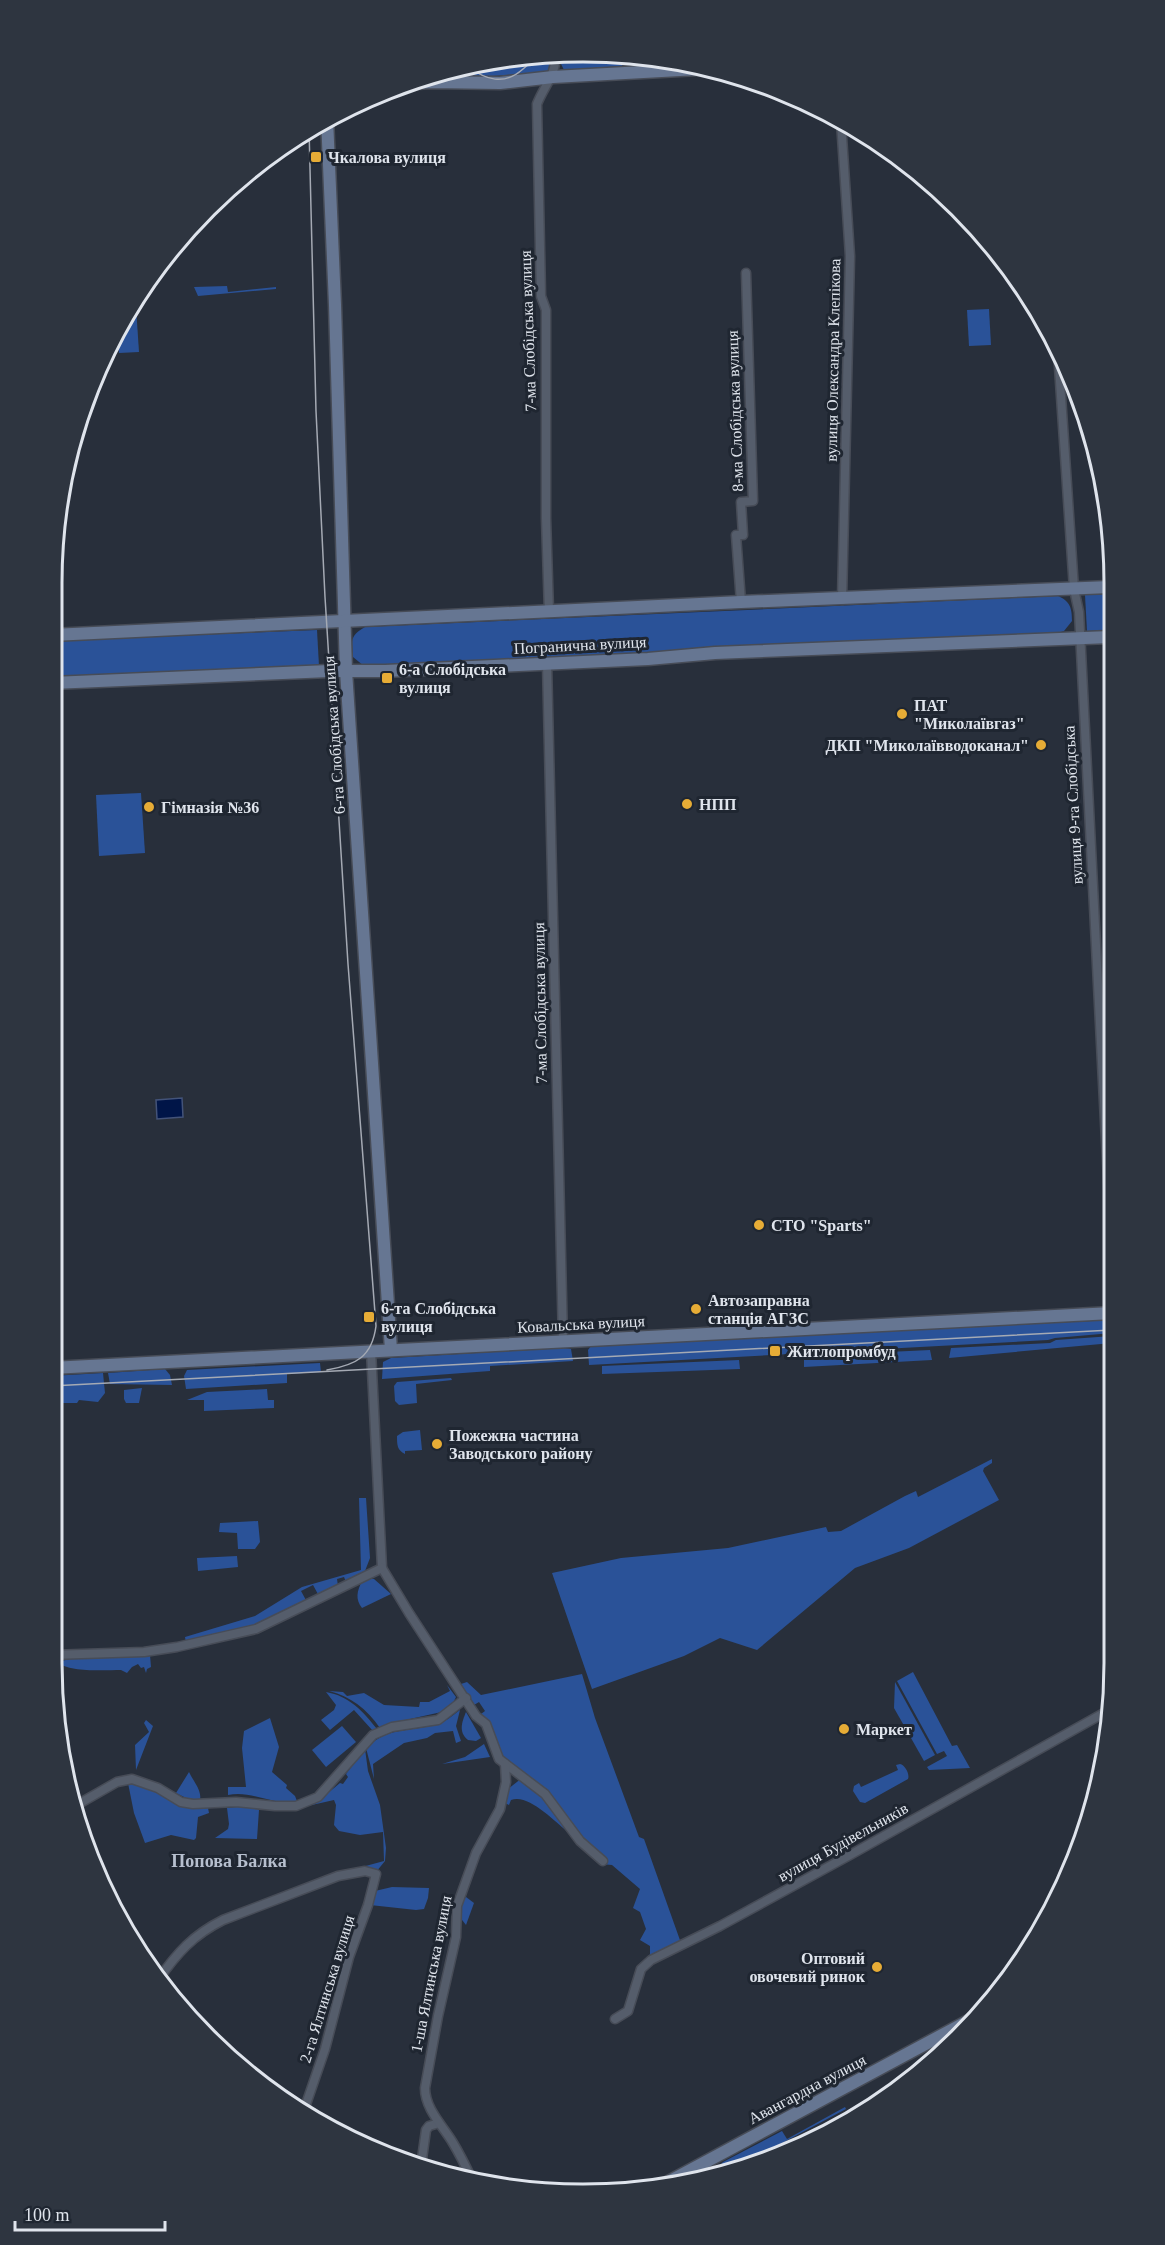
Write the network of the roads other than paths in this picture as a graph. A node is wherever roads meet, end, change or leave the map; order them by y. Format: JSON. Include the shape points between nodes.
{"nodes":[{"id":1,"x":555,"y":63,"type":"edge"},
{"id":2,"x":675,"y":70,"type":"edge"},
{"id":3,"x":553,"y":77,"type":"junction"},
{"id":4,"x":438,"y":82,"type":"edge"},
{"id":5,"x":327,"y":128,"type":"edge"},
{"id":6,"x":842,"y":130,"type":"edge"},
{"id":7,"x":746,"y":273,"type":"dead end"},
{"id":8,"x":1059,"y":373,"type":"edge"},
{"id":9,"x":1104,"y":587,"type":"edge"},
{"id":10,"x":1074,"y":589,"type":"junction"},
{"id":11,"x":842,"y":600,"type":"junction"},
{"id":12,"x":741,"y":602,"type":"junction"},
{"id":13,"x":549,"y":612,"type":"junction"},
{"id":14,"x":343,"y":622,"type":"junction"},
{"id":15,"x":62,"y":635,"type":"edge"},
{"id":16,"x":1104,"y":637,"type":"edge"},
{"id":17,"x":1080,"y":638,"type":"junction"},
{"id":18,"x":547,"y":663,"type":"junction"},
{"id":19,"x":346,"y":671,"type":"junction"},
{"id":20,"x":62,"y":683,"type":"edge"},
{"id":21,"x":1104,"y":1104,"type":"edge"},
{"id":22,"x":1104,"y":1313,"type":"edge"},
{"id":23,"x":563,"y":1341,"type":"junction"},
{"id":24,"x":391,"y":1350,"type":"junction"},
{"id":25,"x":371,"y":1351,"type":"junction"},
{"id":26,"x":62,"y":1367,"type":"edge"},
{"id":27,"x":382,"y":1568,"type":"junction"},
{"id":28,"x":62,"y":1655,"type":"edge"},
{"id":29,"x":466,"y":1698,"type":"junction"},
{"id":30,"x":1100,"y":1715,"type":"edge"},
{"id":31,"x":505,"y":1764,"type":"junction"},
{"id":32,"x":81,"y":1803,"type":"edge"},
{"id":33,"x":603,"y":1861,"type":"dead end"},
{"id":34,"x":164,"y":1973,"type":"edge"},
{"id":35,"x":615,"y":2019,"type":"dead end"},
{"id":36,"x":952,"y":2030,"type":"edge"},
{"id":37,"x":306,"y":2104,"type":"edge"},
{"id":38,"x":439,"y":2122,"type":"junction"},
{"id":39,"x":422,"y":2158,"type":"edge"},
{"id":40,"x":701,"y":2169,"type":"edge"},
{"id":41,"x":468,"y":2170,"type":"edge"}],
"edges":[{"from":1,"to":3,"type":"street","name":"7-ма Слобідська вулиця"},
{"from":2,"to":3,"type":"street"},
{"from":3,"to":4,"type":"street","via":[[500,83]]},
{"from":3,"to":13,"type":"street","name":"7-ма Слобідська вулиця","via":[[537,104],[541,296],[546,310]]},
{"from":5,"to":14,"type":"street","name":"6-та Слобідська вулиця"},
{"from":6,"to":11,"type":"street","name":"вулиця Олександра Клепікова","via":[[850,256]]},
{"from":7,"to":12,"type":"street","name":"8-ма Слобідська вулиця","via":[[753,501],[741,502],[743,535],[736,535]]},
{"from":8,"to":10,"type":"street","name":"вулиця 9-та Слобідська"},
{"from":9,"to":10,"type":"street"},
{"from":10,"to":11,"type":"street"},
{"from":10,"to":17,"type":"street","name":"вулиця 9-та Слобідська"},
{"from":11,"to":12,"type":"street"},
{"from":12,"to":13,"type":"street"},
{"from":13,"to":14,"type":"street"},
{"from":14,"to":15,"type":"street"},
{"from":14,"to":19,"type":"street","name":"6-та Слобідська вулиця"},
{"from":16,"to":17,"type":"street","name":"Погранична вулиця"},
{"from":17,"to":18,"type":"street","name":"Погранична вулиця"},
{"from":17,"to":21,"type":"street","name":"вулиця 9-та Слобідська"},
{"from":18,"to":19,"type":"street","name":"Погранична вулиця"},
{"from":18,"to":23,"type":"street","name":"7-ма Слобідська вулиця"},
{"from":19,"to":20,"type":"street","name":"Погранична вулиця"},
{"from":19,"to":24,"type":"street","name":"6-та Слобідська вулиця"},
{"from":22,"to":23,"type":"street","name":"Ковальська вулиця"},
{"from":23,"to":24,"type":"street","name":"Ковальська вулиця"},
{"from":24,"to":25,"type":"street","name":"Ковальська вулиця"},
{"from":25,"to":26,"type":"street","name":"Ковальська вулиця"},
{"from":25,"to":27,"type":"street"},
{"from":27,"to":28,"type":"street","via":[[256,1629],[137,1653]]},
{"from":27,"to":29,"type":"street"},
{"from":29,"to":31,"type":"street","via":[[486,1724],[499,1759]]},
{"from":29,"to":32,"type":"street","via":[[438,1720],[398,1726],[373,1735],[318,1797],[296,1806],[181,1802],[132,1779],[117,1782]]},
{"from":30,"to":35,"type":"street","name":"вулиця Будівельників","via":[[820,1872],[651,1960],[641,1969],[628,2011]]},
{"from":31,"to":33,"type":"street","via":[[545,1794],[580,1841]]},
{"from":31,"to":38,"type":"street","name":"1-ша Ялтинська вулиця","via":[[500,1809],[477,1852],[456,1908],[456,1937],[424,2091]]},
{"from":34,"to":37,"type":"street","name":"2-га Ялтинська вулиця","via":[[191,1940],[223,1920],[328,1879],[363,1871],[376,1874]]},
{"from":36,"to":40,"type":"street","name":"Авангардна вулиця"},
{"from":38,"to":39,"type":"street","via":[[426,2130]]},
{"from":38,"to":41,"type":"street","name":"1-ша Ялтинська вулиця"}]}
